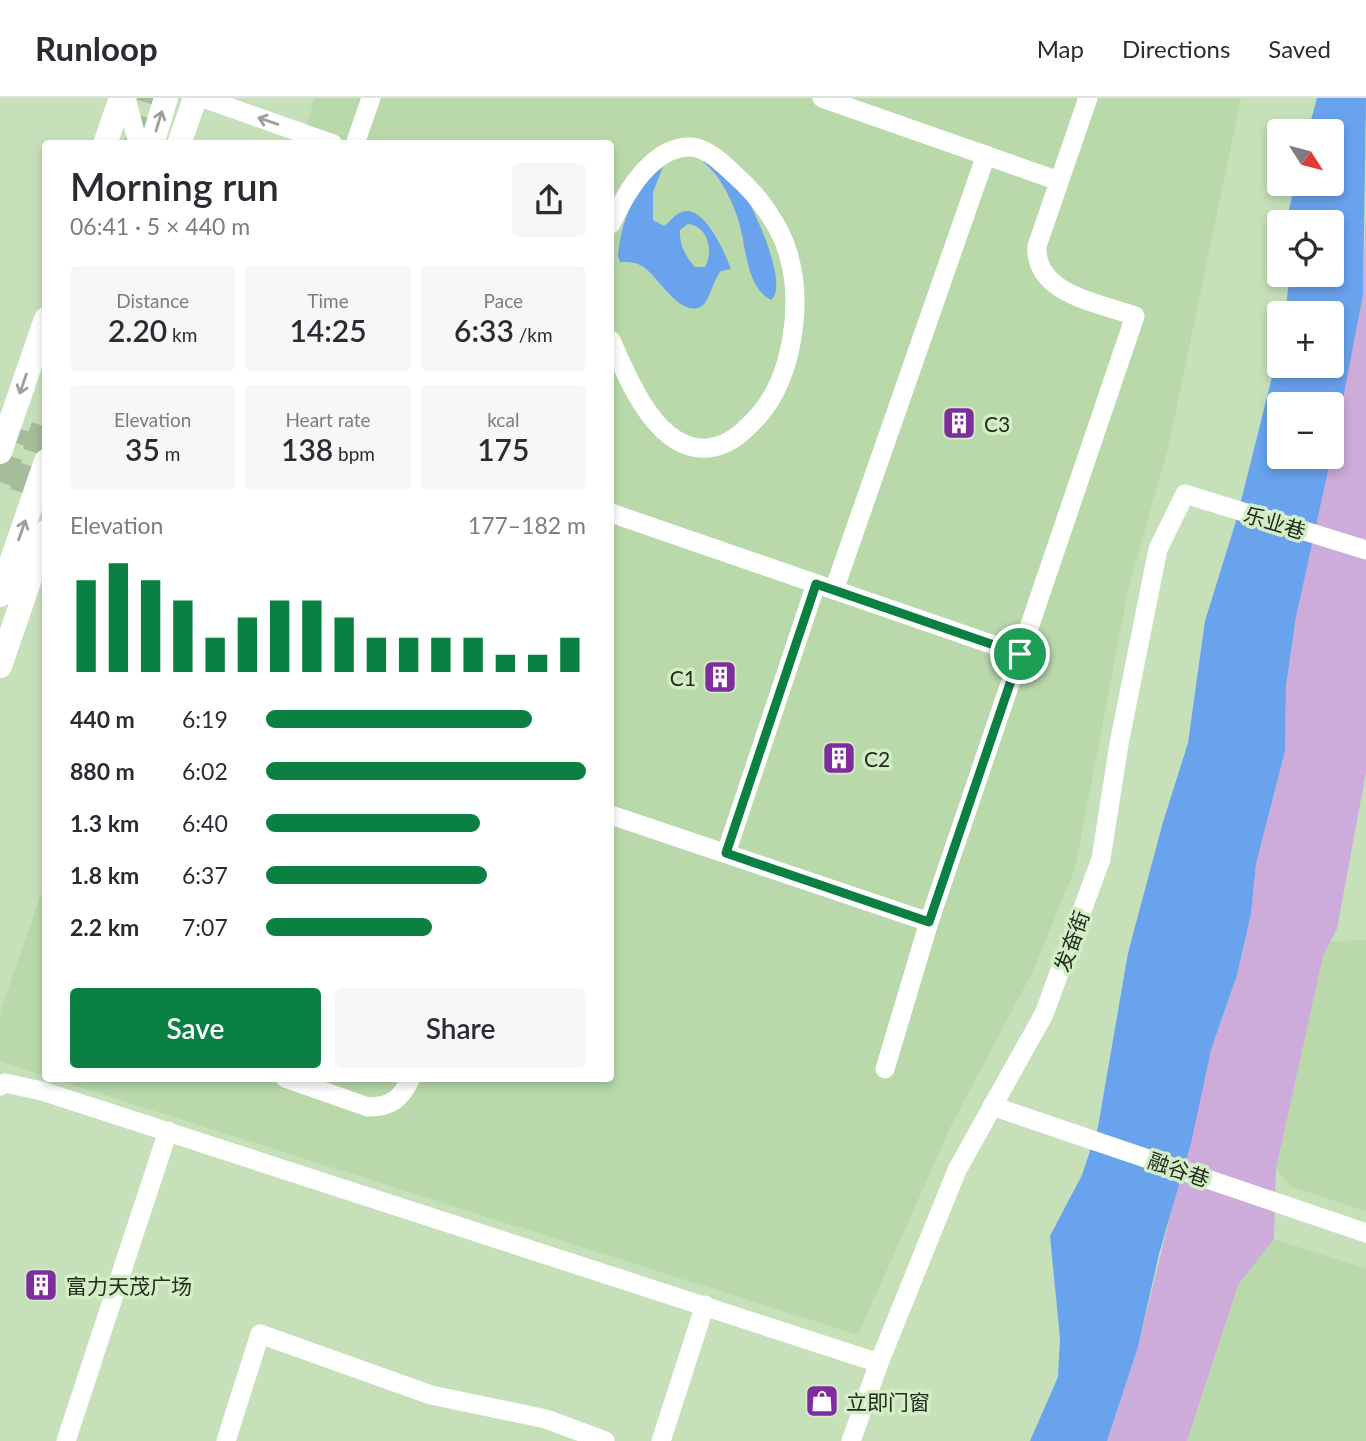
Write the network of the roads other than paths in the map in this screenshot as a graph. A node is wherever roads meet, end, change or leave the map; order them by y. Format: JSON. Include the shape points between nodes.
{"nodes":[{"id":1,"x":121,"y":98,"type":"edge"},
{"id":2,"x":127,"y":98,"type":"edge"},
{"id":3,"x":166,"y":98,"type":"edge"},
{"id":4,"x":195,"y":98,"type":"edge"},
{"id":5,"x":203,"y":98,"type":"edge"},
{"id":6,"x":371,"y":98,"type":"edge"},
{"id":7,"x":822,"y":98,"type":"edge"},
{"id":8,"x":1088,"y":98,"type":"edge"},
{"id":9,"x":863,"y":105,"type":"edge"},
{"id":10,"x":296,"y":137,"type":"edge"},
{"id":11,"x":106,"y":140,"type":"edge"},
{"id":12,"x":137,"y":140,"type":"edge"},
{"id":13,"x":153,"y":140,"type":"edge"},
{"id":14,"x":180,"y":140,"type":"edge"},
{"id":15,"x":356,"y":140,"type":"edge"},
{"id":16,"x":986,"y":155,"type":"junction"},
{"id":17,"x":1059,"y":181,"type":"junction"},
{"id":18,"x":614,"y":217,"type":"edge"},
{"id":19,"x":42,"y":331,"type":"edge"},
{"id":20,"x":614,"y":347,"type":"edge"},
{"id":21,"x":0,"y":452,"type":"edge"},
{"id":22,"x":42,"y":473,"type":"tunnel mouth"},
{"id":23,"x":1185,"y":494,"type":"joint"},
{"id":24,"x":614,"y":514,"type":"edge"},
{"id":25,"x":42,"y":544,"type":"edge"},
{"id":26,"x":1361,"y":549,"type":"edge"},
{"id":27,"x":825,"y":587,"type":"junction"},
{"id":28,"x":0,"y":595,"type":"edge"},
{"id":29,"x":1020,"y":654,"type":"junction"},
{"id":30,"x":0,"y":666,"type":"edge"},
{"id":31,"x":614,"y":816,"type":"edge"},
{"id":32,"x":726,"y":853,"type":"junction"},
{"id":33,"x":929,"y":922,"type":"junction"},
{"id":34,"x":885,"y":1069,"type":"dead end"},
{"id":35,"x":296,"y":1082,"type":"edge"},
{"id":36,"x":409,"y":1082,"type":"edge"},
{"id":37,"x":0,"y":1086,"type":"edge"},
{"id":38,"x":992,"y":1106,"type":"junction"},
{"id":39,"x":168,"y":1131,"type":"junction"},
{"id":40,"x":1366,"y":1233,"type":"edge"},
{"id":41,"x":705,"y":1305,"type":"junction"},
{"id":42,"x":878,"y":1363,"type":"junction"},
{"id":43,"x":66,"y":1441,"type":"edge"},
{"id":44,"x":226,"y":1441,"type":"edge"},
{"id":45,"x":605,"y":1441,"type":"edge"},
{"id":46,"x":662,"y":1441,"type":"edge"},
{"id":47,"x":851,"y":1441,"type":"edge"}],
"edges":[{"from":1,"to":11,"type":"main road"},
{"from":2,"to":12,"type":"street"},
{"from":13,"to":3,"type":"main road","one_way":true},
{"from":4,"to":14,"type":"main road"},
{"from":10,"to":5,"type":"street","one_way":true},
{"from":6,"to":15,"type":"street"},
{"from":7,"to":9,"type":"street"},
{"from":8,"to":17,"type":"street"},
{"from":9,"to":16,"type":"street"},
{"from":16,"to":17,"type":"street"},
{"from":16,"to":27,"type":"street"},
{"from":17,"to":29,"type":"street","via":[[1037,246],[1036,260],[1042,272],[1053,286],[1135,316]]},
{"from":18,"to":20,"type":"street","via":[[656,160],[692,147],[713,155],[740,179],[775,223],[788,253],[793,286],[791,342],[784,376],[762,412],[727,443],[706,448],[682,441],[651,419]]},
{"from":19,"to":21,"type":"main road","one_way":true},
{"from":28,"to":22,"type":"main road","one_way":true},
{"from":23,"to":26,"type":"street","name":"乐业巷"},
{"from":23,"to":38,"type":"street","name":"发奋街","via":[[1158,550],[1101,859],[1044,1014]]},
{"from":24,"to":27,"type":"street"},
{"from":25,"to":30,"type":"main road"},
{"from":27,"to":29,"type":"street"},
{"from":27,"to":32,"type":"street"},
{"from":29,"to":33,"type":"street"},
{"from":31,"to":32,"type":"street"},
{"from":32,"to":33,"type":"street"},
{"from":33,"to":34,"type":"street"},
{"from":35,"to":36,"type":"street","via":[[368,1107],[397,1101]]},
{"from":37,"to":39,"type":"street","via":[[5,1083],[42,1091]]},
{"from":38,"to":40,"type":"street","name":"融谷巷"},
{"from":38,"to":42,"type":"street","name":"发奋街","via":[[957,1170]]},
{"from":39,"to":41,"type":"street"},
{"from":39,"to":43,"type":"street"},
{"from":41,"to":42,"type":"street"},
{"from":41,"to":46,"type":"street"},
{"from":42,"to":47,"type":"street","name":"发奋街"},
{"from":44,"to":45,"type":"street","via":[[260,1334],[431,1395],[546,1419]]}]}
